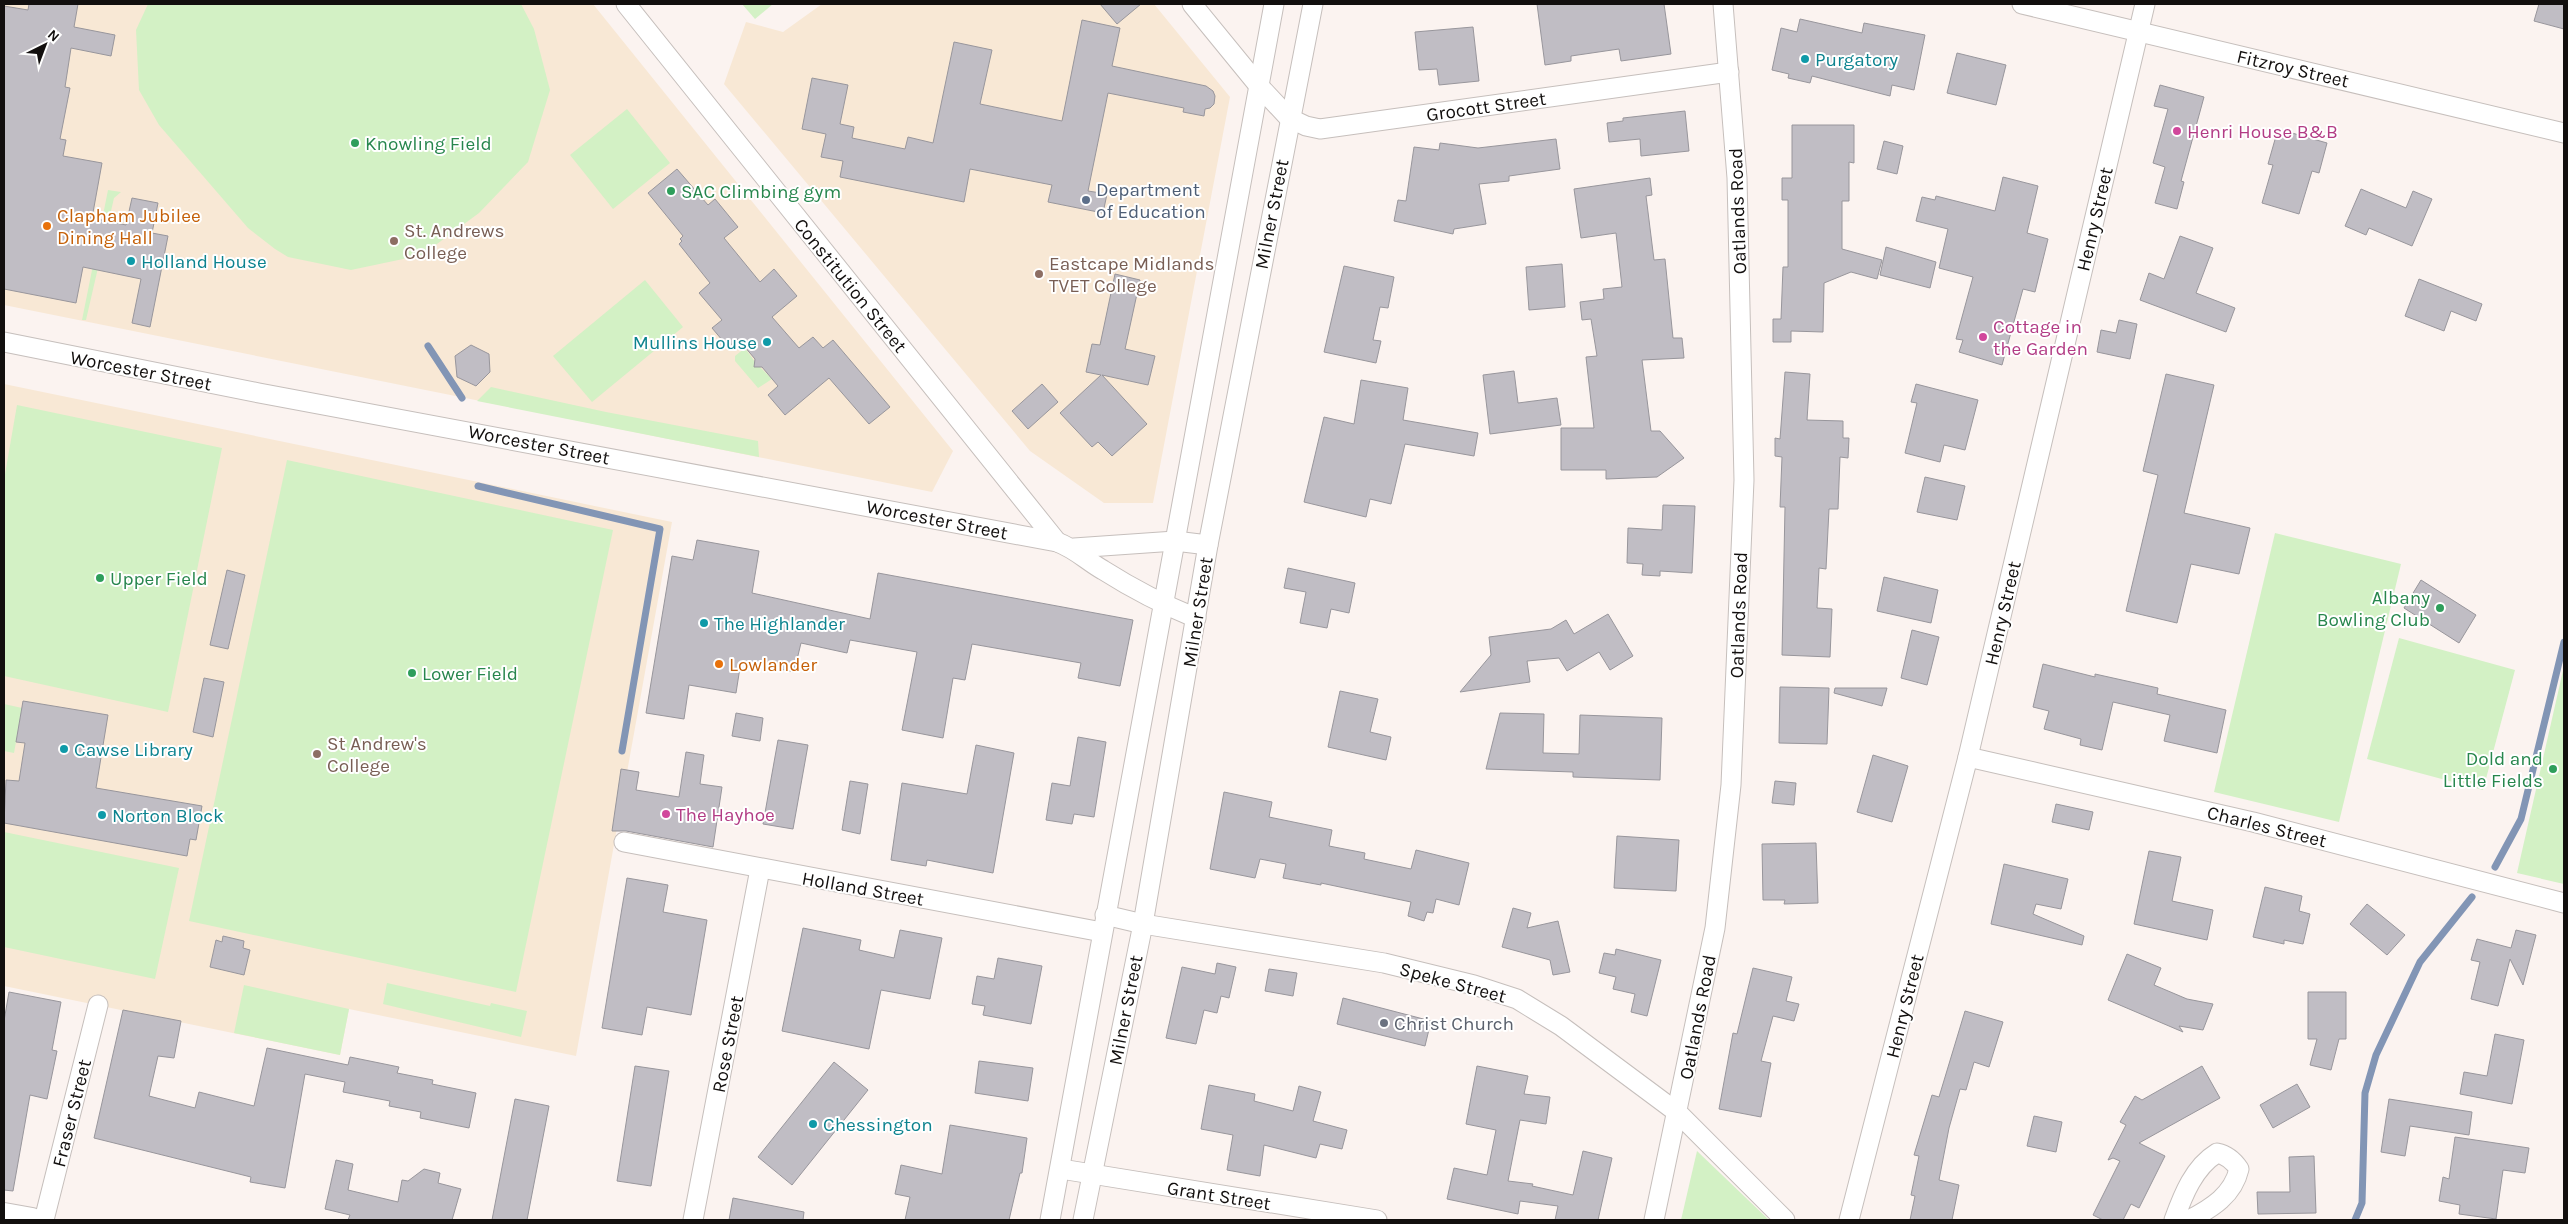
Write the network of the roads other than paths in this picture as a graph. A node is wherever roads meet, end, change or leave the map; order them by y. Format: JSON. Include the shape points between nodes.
{"nodes":[{"id":1,"x":626,"y":4,"type":"edge"},
{"id":2,"x":1192,"y":4,"type":"edge"},
{"id":3,"x":1274,"y":4,"type":"edge"},
{"id":4,"x":1313,"y":4,"type":"edge"},
{"id":5,"x":1723,"y":4,"type":"edge"},
{"id":6,"x":2022,"y":4,"type":"edge"},
{"id":7,"x":2145,"y":4,"type":"edge"},
{"id":8,"x":2138,"y":30,"type":"junction"},
{"id":9,"x":1729,"y":72,"type":"junction"},
{"id":10,"x":1259,"y":86,"type":"junction"},
{"id":11,"x":1289,"y":118,"type":"junction"},
{"id":12,"x":2564,"y":132,"type":"edge"},
{"id":13,"x":4,"y":342,"type":"edge"},
{"id":14,"x":1175,"y":541,"type":"junction"},
{"id":15,"x":1066,"y":545,"type":"junction"},
{"id":16,"x":1208,"y":545,"type":"junction"},
{"id":17,"x":1164,"y":605,"type":"junction"},
{"id":18,"x":1196,"y":618,"type":"junction"},
{"id":19,"x":1968,"y":757,"type":"junction"},
{"id":20,"x":624,"y":842,"type":"dead end"},
{"id":21,"x":760,"y":869,"type":"junction"},
{"id":22,"x":2564,"y":903,"type":"edge"},
{"id":23,"x":1104,"y":923,"type":"junction"},
{"id":24,"x":1143,"y":924,"type":"junction"},
{"id":25,"x":98,"y":1005,"type":"dead end"},
{"id":26,"x":1678,"y":1113,"type":"junction"},
{"id":27,"x":1061,"y":1169,"type":"junction"},
{"id":28,"x":1092,"y":1174,"type":"junction"},
{"id":29,"x":4,"y":1215,"type":"edge"},
{"id":30,"x":32,"y":1220,"type":"edge"},
{"id":31,"x":44,"y":1220,"type":"edge"},
{"id":32,"x":693,"y":1220,"type":"edge"},
{"id":33,"x":1050,"y":1220,"type":"edge"},
{"id":34,"x":1083,"y":1220,"type":"edge"},
{"id":35,"x":1377,"y":1220,"type":"edge"},
{"id":36,"x":1654,"y":1220,"type":"edge"},
{"id":37,"x":1785,"y":1220,"type":"edge"},
{"id":38,"x":1849,"y":1220,"type":"edge"},
{"id":39,"x":2174,"y":1220,"type":"edge"},
{"id":40,"x":2189,"y":1220,"type":"edge"}],
"edges":[{"from":1,"to":15,"type":"street","name":"Constitution Street"},
{"from":2,"to":10,"type":"street","name":"Grocott Street"},
{"from":3,"to":10,"type":"street","name":"Milner Street"},
{"from":4,"to":11,"type":"street","name":"Milner Street"},
{"from":5,"to":9,"type":"street","name":"Oatlands Road"},
{"from":6,"to":8,"type":"street","name":"Fitzroy Street"},
{"from":7,"to":8,"type":"street","name":"Henry Street"},
{"from":8,"to":12,"type":"street","name":"Fitzroy Street"},
{"from":8,"to":19,"type":"street","name":"Henry Street"},
{"from":9,"to":11,"type":"street","name":"Grocott Street","via":[[1320,129]]},
{"from":9,"to":26,"type":"street","name":"Oatlands Road","via":[[1737,178],[1744,480],[1731,785],[1715,928]]},
{"from":10,"to":11,"type":"street","name":"Grocott Street"},
{"from":10,"to":14,"type":"street","name":"Milner Street"},
{"from":11,"to":16,"type":"street","name":"Milner Street"},
{"from":13,"to":15,"type":"street","name":"Worcester Street"},
{"from":14,"to":15,"type":"street","name":"Worcester Street"},
{"from":14,"to":16,"type":"street","name":"Worcester Street"},
{"from":14,"to":17,"type":"street","name":"Milner Street"},
{"from":15,"to":17,"type":"street","name":"Worcester Street"},
{"from":16,"to":18,"type":"street","name":"Milner Street"},
{"from":17,"to":18,"type":"street","name":"Worcester Street"},
{"from":17,"to":23,"type":"street","name":"Milner Street"},
{"from":18,"to":24,"type":"street","name":"Milner Street"},
{"from":19,"to":22,"type":"street","name":"Charles Street","via":[[2253,822]]},
{"from":19,"to":38,"type":"street","name":"Henry Street"},
{"from":20,"to":21,"type":"street","name":"Holland Street"},
{"from":21,"to":23,"type":"street","name":"Holland Street"},
{"from":21,"to":32,"type":"street","name":"Rose Street"},
{"from":23,"to":24,"type":"street","name":"Speke Street"},
{"from":23,"to":27,"type":"street","name":"Milner Street"},
{"from":24,"to":26,"type":"street","name":"Speke Street","via":[[1384,963],[1517,999],[1561,1026]]},
{"from":24,"to":28,"type":"street","name":"Milner Street"},
{"from":25,"to":31,"type":"street","name":"Fraser Street"},
{"from":26,"to":36,"type":"street","name":"Oatlands Road"},
{"from":26,"to":37,"type":"street","name":"Speke Street"},
{"from":27,"to":28,"type":"street","name":"Grant Street"},
{"from":27,"to":33,"type":"street","name":"Milner Street"},
{"from":28,"to":34,"type":"street","name":"Milner Street"},
{"from":28,"to":35,"type":"street","name":"Grant Street"},
{"from":29,"to":30,"type":"street"},
{"from":39,"to":40,"type":"street","via":[[2204,1161],[2216,1153],[2225,1155],[2239,1168],[2236,1179],[2219,1202]]}]}
